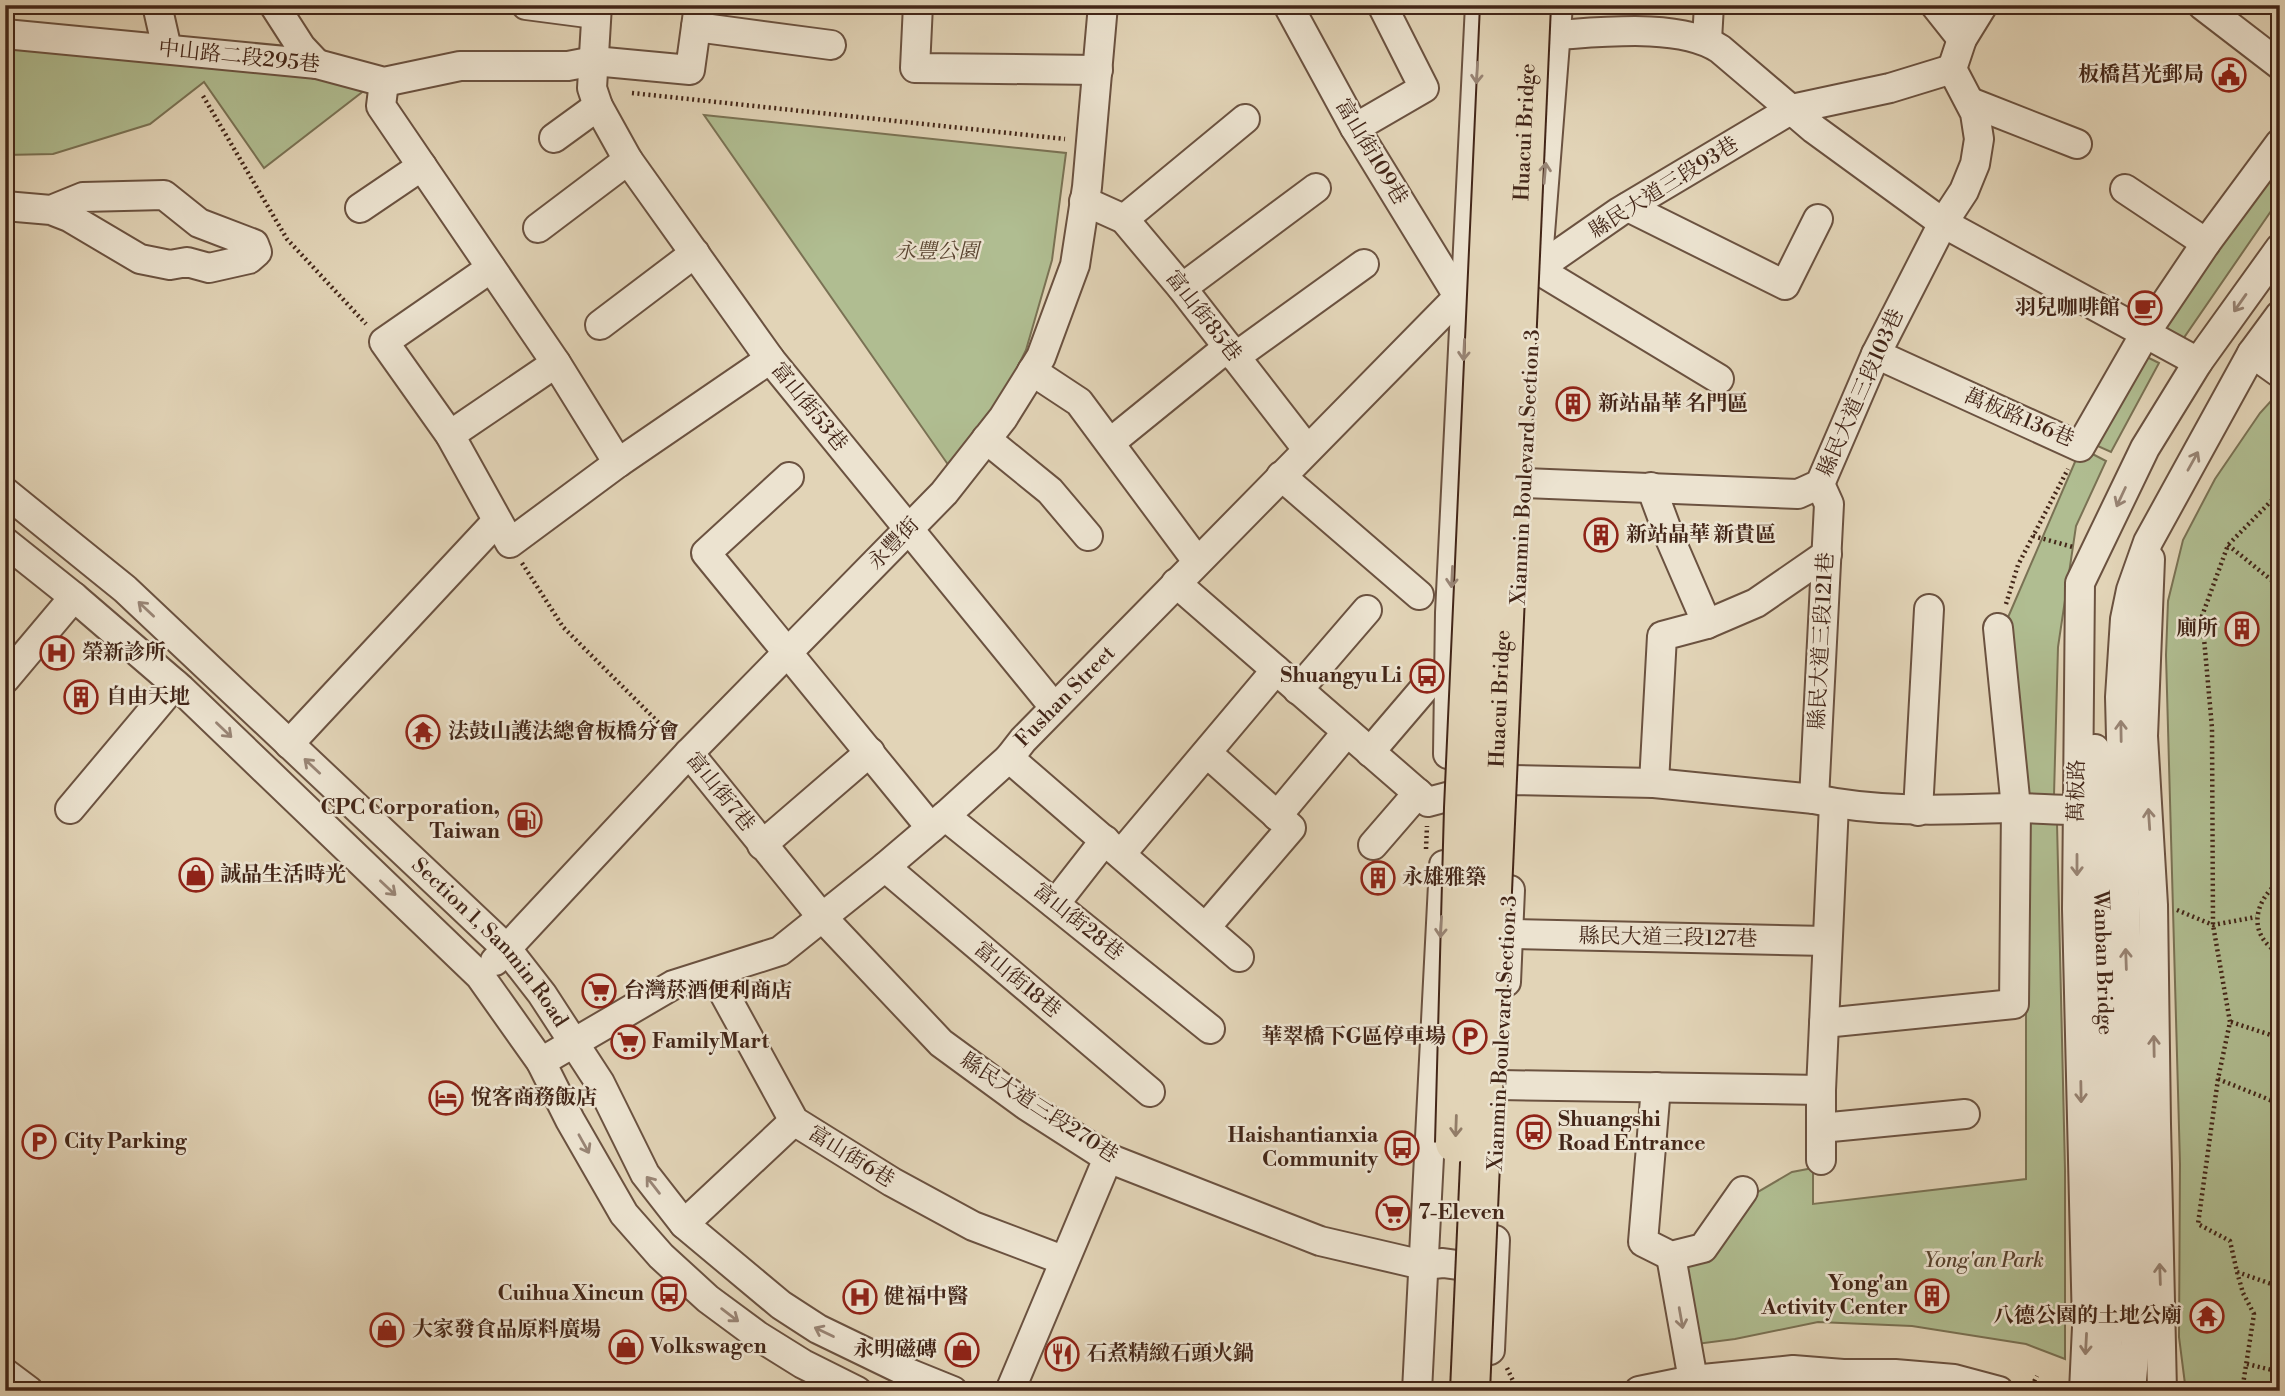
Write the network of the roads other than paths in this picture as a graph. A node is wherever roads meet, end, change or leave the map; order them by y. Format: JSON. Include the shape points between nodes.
{"nodes":[{"id":1,"x":157,"y":5,"type":"edge"},
{"id":2,"x":274,"y":5,"type":"edge"},
{"id":3,"x":526,"y":5,"type":"edge"},
{"id":4,"x":918,"y":5,"type":"edge"},
{"id":5,"x":1103,"y":5,"type":"edge"},
{"id":6,"x":1288,"y":5,"type":"edge"},
{"id":7,"x":1382,"y":5,"type":"edge"},
{"id":8,"x":1480,"y":5,"type":"edge"},
{"id":9,"x":1500,"y":5,"type":"edge"},
{"id":10,"x":1531,"y":5,"type":"edge"},
{"id":11,"x":1558,"y":5,"type":"edge"},
{"id":12,"x":1709,"y":5,"type":"edge"},
{"id":13,"x":1935,"y":5,"type":"edge"},
{"id":14,"x":1983,"y":5,"type":"edge"},
{"id":15,"x":2202,"y":5,"type":"edge"},
{"id":16,"x":596,"y":10,"type":"edge"},
{"id":17,"x":698,"y":16,"type":"edge"},
{"id":18,"x":5,"y":34,"type":"edge"},
{"id":19,"x":1556,"y":35,"type":"junction"},
{"id":20,"x":1962,"y":39,"type":"junction"},
{"id":21,"x":1707,"y":40,"type":"junction"},
{"id":22,"x":831,"y":45,"type":"dead end"},
{"id":23,"x":167,"y":49,"type":"junction"},
{"id":24,"x":317,"y":64,"type":"junction"},
{"id":25,"x":2280,"y":65,"type":"edge"},
{"id":26,"x":1952,"y":69,"type":"junction"},
{"id":27,"x":1098,"y":70,"type":"junction"},
{"id":28,"x":384,"y":82,"type":"junction"},
{"id":29,"x":595,"y":85,"type":"junction"},
{"id":30,"x":1970,"y":102,"type":"junction"},
{"id":31,"x":1792,"y":109,"type":"junction"},
{"id":32,"x":1245,"y":120,"type":"dead end"},
{"id":33,"x":1355,"y":128,"type":"junction"},
{"id":34,"x":554,"y":138,"type":"dead end"},
{"id":35,"x":2280,"y":143,"type":"edge"},
{"id":36,"x":2077,"y":144,"type":"dead end"},
{"id":37,"x":628,"y":160,"type":"junction"},
{"id":38,"x":422,"y":166,"type":"junction"},
{"id":39,"x":1315,"y":188,"type":"dead end"},
{"id":40,"x":2125,"y":188,"type":"dead end"},
{"id":41,"x":1084,"y":201,"type":"junction"},
{"id":42,"x":5,"y":206,"type":"edge"},
{"id":43,"x":1628,"y":207,"type":"junction"},
{"id":44,"x":360,"y":208,"type":"dead end"},
{"id":45,"x":51,"y":210,"type":"junction"},
{"id":46,"x":1124,"y":219,"type":"junction"},
{"id":47,"x":1818,"y":219,"type":"dead end"},
{"id":48,"x":1943,"y":223,"type":"junction"},
{"id":49,"x":538,"y":228,"type":"dead end"},
{"id":50,"x":2206,"y":243,"type":"junction"},
{"id":51,"x":2280,"y":248,"type":"edge"},
{"id":52,"x":695,"y":253,"type":"junction"},
{"id":53,"x":1364,"y":264,"type":"dead end"},
{"id":54,"x":491,"y":268,"type":"junction"},
{"id":55,"x":1537,"y":269,"type":"junction"},
{"id":56,"x":1182,"y":288,"type":"junction"},
{"id":57,"x":1462,"y":292,"type":"junction"},
{"id":58,"x":2280,"y":316,"type":"edge"},
{"id":59,"x":600,"y":325,"type":"dead end"},
{"id":60,"x":2146,"y":332,"type":"junction"},
{"id":61,"x":1232,"y":352,"type":"junction"},
{"id":62,"x":2252,"y":353,"type":"junction"},
{"id":63,"x":1876,"y":354,"type":"junction"},
{"id":64,"x":770,"y":359,"type":"junction"},
{"id":65,"x":2198,"y":362,"type":"junction"},
{"id":66,"x":556,"y":363,"type":"junction"},
{"id":67,"x":1032,"y":371,"type":"junction"},
{"id":68,"x":2280,"y":373,"type":"edge"},
{"id":69,"x":1719,"y":379,"type":"dead end"},
{"id":70,"x":450,"y":435,"type":"junction"},
{"id":71,"x":986,"y":439,"type":"junction"},
{"id":72,"x":1111,"y":443,"type":"junction"},
{"id":73,"x":1307,"y":450,"type":"junction"},
{"id":74,"x":618,"y":463,"type":"junction"},
{"id":75,"x":1281,"y":476,"type":"junction"},
{"id":76,"x":789,"y":477,"type":"dead end"},
{"id":77,"x":1524,"y":483,"type":"junction"},
{"id":78,"x":1820,"y":484,"type":"junction"},
{"id":79,"x":1651,"y":487,"type":"junction"},
{"id":80,"x":5,"y":492,"type":"edge"},
{"id":81,"x":908,"y":530,"type":"junction"},
{"id":82,"x":503,"y":532,"type":"junction"},
{"id":83,"x":2104,"y":533,"type":"junction"},
{"id":84,"x":1088,"y":536,"type":"dead end"},
{"id":85,"x":5,"y":542,"type":"edge"},
{"id":86,"x":2148,"y":542,"type":"junction"},
{"id":87,"x":1827,"y":554,"type":"junction"},
{"id":88,"x":1197,"y":561,"type":"junction"},
{"id":89,"x":1176,"y":583,"type":"junction"},
{"id":90,"x":1419,"y":595,"type":"dead end"},
{"id":91,"x":74,"y":597,"type":"junction"},
{"id":92,"x":1929,"y":609,"type":"dead end"},
{"id":93,"x":1367,"y":610,"type":"dead end"},
{"id":94,"x":1707,"y":624,"type":"junction"},
{"id":95,"x":1998,"y":628,"type":"road end"},
{"id":96,"x":788,"y":653,"type":"junction"},
{"id":97,"x":1276,"y":670,"type":"junction"},
{"id":98,"x":5,"y":679,"type":"edge"},
{"id":99,"x":175,"y":684,"type":"junction"},
{"id":100,"x":1298,"y":690,"type":"junction"},
{"id":101,"x":1423,"y":690,"type":"dead end"},
{"id":102,"x":1054,"y":708,"type":"junction"},
{"id":103,"x":1348,"y":732,"type":"junction"},
{"id":104,"x":289,"y":744,"type":"junction"},
{"id":105,"x":870,"y":752,"type":"junction"},
{"id":106,"x":1370,"y":752,"type":"junction"},
{"id":107,"x":689,"y":753,"type":"junction"},
{"id":108,"x":1208,"y":753,"type":"junction"},
{"id":109,"x":1009,"y":758,"type":"junction"},
{"id":110,"x":1511,"y":780,"type":"junction"},
{"id":111,"x":1654,"y":783,"type":"junction"},
{"id":112,"x":1418,"y":793,"type":"junction"},
{"id":113,"x":1448,"y":798,"type":"junction"},
{"id":114,"x":1824,"y":801,"type":"junction"},
{"id":115,"x":2016,"y":808,"type":"junction"},
{"id":116,"x":69,"y":809,"type":"dead end"},
{"id":117,"x":2076,"y":810,"type":"junction"},
{"id":118,"x":1918,"y":811,"type":"junction"},
{"id":119,"x":1277,"y":816,"type":"junction"},
{"id":120,"x":938,"y":822,"type":"junction"},
{"id":121,"x":762,"y":845,"type":"junction"},
{"id":122,"x":1373,"y":845,"type":"dead end"},
{"id":123,"x":1113,"y":847,"type":"junction"},
{"id":124,"x":885,"y":867,"type":"junction"},
{"id":125,"x":1055,"y":904,"type":"junction"},
{"id":126,"x":821,"y":916,"type":"junction"},
{"id":127,"x":1206,"y":927,"type":"junction"},
{"id":128,"x":1510,"y":934,"type":"junction"},
{"id":129,"x":1827,"y":941,"type":"junction"},
{"id":130,"x":507,"y":949,"type":"junction"},
{"id":131,"x":1239,"y":957,"type":"dead end"},
{"id":132,"x":713,"y":973,"type":"junction"},
{"id":133,"x":480,"y":976,"type":"junction"},
{"id":134,"x":1824,"y":1023,"type":"junction"},
{"id":135,"x":1210,"y":1029,"type":"dead end"},
{"id":136,"x":574,"y":1043,"type":"junction"},
{"id":137,"x":541,"y":1062,"type":"junction"},
{"id":138,"x":1500,"y":1085,"type":"junction"},
{"id":139,"x":1656,"y":1087,"type":"junction"},
{"id":140,"x":1821,"y":1090,"type":"junction"},
{"id":141,"x":1150,"y":1092,"type":"dead end"},
{"id":142,"x":1965,"y":1114,"type":"dead end"},
{"id":143,"x":794,"y":1121,"type":"junction"},
{"id":144,"x":1821,"y":1128,"type":"junction"},
{"id":145,"x":1108,"y":1158,"type":"junction"},
{"id":146,"x":1821,"y":1160,"type":"dead end"},
{"id":147,"x":1743,"y":1191,"type":"dead end"},
{"id":148,"x":2121,"y":1199,"type":"junction"},
{"id":149,"x":684,"y":1224,"type":"junction"},
{"id":150,"x":1671,"y":1256,"type":"junction"},
{"id":151,"x":1063,"y":1260,"type":"junction"},
{"id":152,"x":1423,"y":1265,"type":"junction"},
{"id":153,"x":1494,"y":1300,"type":"junction"},
{"id":154,"x":781,"y":1305,"type":"junction"},
{"id":155,"x":758,"y":1336,"type":"junction"},
{"id":156,"x":5,"y":1373,"type":"edge"},
{"id":157,"x":1693,"y":1380,"type":"junction"},
{"id":158,"x":29,"y":1391,"type":"edge"},
{"id":159,"x":857,"y":1391,"type":"edge"},
{"id":160,"x":953,"y":1391,"type":"edge"},
{"id":161,"x":1010,"y":1391,"type":"edge"},
{"id":162,"x":1417,"y":1391,"type":"edge"},
{"id":163,"x":1443,"y":1391,"type":"edge"},
{"id":164,"x":1470,"y":1391,"type":"edge"},
{"id":165,"x":1487,"y":1391,"type":"edge"},
{"id":166,"x":1639,"y":1391,"type":"edge"},
{"id":167,"x":1999,"y":1391,"type":"edge"},
{"id":168,"x":2084,"y":1391,"type":"edge"},
{"id":169,"x":2105,"y":1391,"type":"edge"},
{"id":170,"x":2131,"y":1391,"type":"edge"},
{"id":171,"x":2162,"y":1391,"type":"edge"}],
"edges":[{"from":1,"to":23,"type":"street"},
{"from":2,"to":24,"type":"street"},
{"from":3,"to":16,"type":"street"},
{"from":4,"to":27,"type":"street","via":[[915,68]]},
{"from":5,"to":27,"type":"street","name":"永豐街"},
{"from":6,"to":33,"type":"street","name":"富山街109巷"},
{"from":7,"to":33,"type":"street","via":[[1424,88]]},
{"from":8,"to":57,"type":"street","one_way":true},
{"from":9,"to":163,"type":"highway","name":"Huacui Bridge","one_way":true,"bridge":true},
{"from":10,"to":164,"type":"highway","name":"Huacui Bridge","bridge":true},
{"from":11,"to":19,"type":"street","name":"Xianmin Boulevard Section 3"},
{"from":12,"to":21,"type":"street"},
{"from":13,"to":20,"type":"street"},
{"from":14,"to":20,"type":"street"},
{"from":15,"to":25,"type":"street"},
{"from":16,"to":29,"type":"street"},
{"from":17,"to":22,"type":"street"},
{"from":17,"to":29,"type":"street","name":"中山路二段295巷","via":[[690,70]]},
{"from":18,"to":23,"type":"street","name":"中山路二段295巷"},
{"from":19,"to":21,"type":"street","via":[[1615,31],[1682,34]]},
{"from":55,"to":19,"type":"street","name":"Xianmin Boulevard Section 3","one_way":true},
{"from":20,"to":26,"type":"street"},
{"from":21,"to":31,"type":"street"},
{"from":23,"to":24,"type":"street","name":"中山路二段295巷"},
{"from":24,"to":28,"type":"street","name":"中山路二段295巷"},
{"from":26,"to":30,"type":"street","name":"縣民大道三段103巷"},
{"from":26,"to":31,"type":"street","name":"縣民大道三段93巷"},
{"from":27,"to":41,"type":"street","name":"永豐街"},
{"from":28,"to":29,"type":"street","name":"中山路二段295巷","via":[[460,66],[568,66]]},
{"from":28,"to":38,"type":"street","via":[[382,106]]},
{"from":29,"to":34,"type":"street"},
{"from":29,"to":37,"type":"street","name":"富山街53巷"},
{"from":30,"to":36,"type":"street"},
{"from":30,"to":48,"type":"street","name":"縣民大道三段103巷","via":[[1979,139],[1975,164]]},
{"from":31,"to":43,"type":"street","name":"縣民大道三段93巷"},
{"from":31,"to":48,"type":"street"},
{"from":32,"to":46,"type":"street"},
{"from":33,"to":57,"type":"street","name":"富山街109巷"},
{"from":35,"to":50,"type":"street","name":"萬板路136巷"},
{"from":37,"to":49,"type":"street"},
{"from":37,"to":52,"type":"street","name":"富山街53巷"},
{"from":38,"to":44,"type":"street"},
{"from":38,"to":54,"type":"street"},
{"from":39,"to":56,"type":"street"},
{"from":40,"to":50,"type":"street"},
{"from":41,"to":46,"type":"street","name":"富山街85巷"},
{"from":41,"to":67,"type":"street","name":"永豐街","via":[[1075,265]]},
{"from":42,"to":45,"type":"street"},
{"from":43,"to":47,"type":"street","via":[[1785,285]]},
{"from":43,"to":55,"type":"street","name":"縣民大道三段93巷"},
{"from":45,"to":45,"type":"street","via":[[140,259],[209,268],[249,259],[257,252],[254,244],[198,223],[164,195],[83,197]]},
{"from":46,"to":56,"type":"street","name":"富山街85巷"},
{"from":48,"to":60,"type":"street"},
{"from":48,"to":63,"type":"street","name":"縣民大道三段103巷"},
{"from":50,"to":60,"type":"street","name":"萬板路136巷"},
{"from":51,"to":65,"type":"street","name":"萬板路","one_way":true},
{"from":52,"to":59,"type":"street"},
{"from":52,"to":64,"type":"street","name":"富山街53巷"},
{"from":53,"to":61,"type":"street"},
{"from":54,"to":66,"type":"street"},
{"from":54,"to":70,"type":"street","via":[[384,342]]},
{"from":55,"to":57,"type":"street"},
{"from":55,"to":69,"type":"street"},
{"from":55,"to":77,"type":"street","name":"Xianmin Boulevard Section 3"},
{"from":56,"to":61,"type":"street","name":"富山街85巷"},
{"from":57,"to":73,"type":"street","name":"Fushan Street"},
{"from":57,"to":113,"type":"street","one_way":true},
{"from":58,"to":62,"type":"street"},
{"from":60,"to":63,"type":"street","name":"萬板路136巷","via":[[2080,447]]},
{"from":60,"to":65,"type":"street"},
{"from":61,"to":72,"type":"street"},
{"from":61,"to":73,"type":"street","name":"富山街85巷"},
{"from":62,"to":68,"type":"street"},
{"from":86,"to":62,"type":"street","one_way":true},
{"from":63,"to":78,"type":"street","name":"縣民大道三段103巷"},
{"from":64,"to":74,"type":"street"},
{"from":64,"to":81,"type":"street","name":"富山街53巷"},
{"from":65,"to":83,"type":"street","name":"萬板路","one_way":true,"via":[[2145,448]]},
{"from":66,"to":70,"type":"street"},
{"from":66,"to":74,"type":"street"},
{"from":67,"to":71,"type":"street","name":"永豐街"},
{"from":67,"to":72,"type":"street","via":[[1079,401]]},
{"from":70,"to":82,"type":"street"},
{"from":71,"to":81,"type":"street","name":"永豐街","via":[[944,494]]},
{"from":71,"to":84,"type":"street","via":[[1050,491]]},
{"from":72,"to":88,"type":"street"},
{"from":73,"to":75,"type":"street","name":"Fushan Street"},
{"from":74,"to":82,"type":"street"},
{"from":75,"to":88,"type":"street","name":"Fushan Street"},
{"from":75,"to":90,"type":"street"},
{"from":76,"to":96,"type":"street","name":"富山街28巷","via":[[706,553]]},
{"from":77,"to":79,"type":"street","name":"縣民大道三段103巷"},
{"from":77,"to":110,"type":"street","name":"Xianmin Boulevard Section 3"},
{"from":78,"to":79,"type":"street","name":"縣民大道三段103巷","via":[[1798,494]]},
{"from":78,"to":87,"type":"street","name":"縣民大道三段121巷","via":[[1829,504]]},
{"from":79,"to":94,"type":"street"},
{"from":104,"to":80,"type":"street","name":"Section 1, Sanmin Road","one_way":true,"via":[[125,589]]},
{"from":81,"to":96,"type":"street","name":"永豐街"},
{"from":81,"to":102,"type":"street","name":"富山街53巷"},
{"from":82,"to":104,"type":"street"},
{"from":83,"to":117,"type":"street","name":"萬板路","via":[[2080,583]]},
{"from":83,"to":148,"type":"street","name":"Wanban Bridge","via":[[2096,620],[2094,732],[2108,1086]]},
{"from":85,"to":91,"type":"street","name":"Section 1, Sanmin Road"},
{"from":148,"to":86,"type":"street","name":"Wanban Bridge","one_way":true,"via":[[2120,697],[2125,619]]},
{"from":171,"to":86,"type":"street","one_way":true,"via":[[2153,905],[2143,736],[2151,582]]},
{"from":87,"to":94,"type":"street","via":[[1756,603]]},
{"from":87,"to":114,"type":"street","name":"縣民大道三段121巷"},
{"from":88,"to":89,"type":"street","name":"Fushan Street"},
{"from":89,"to":97,"type":"street"},
{"from":89,"to":102,"type":"street","name":"Fushan Street"},
{"from":91,"to":98,"type":"street"},
{"from":91,"to":99,"type":"street","name":"Section 1, Sanmin Road"},
{"from":92,"to":118,"type":"street"},
{"from":93,"to":100,"type":"street"},
{"from":94,"to":111,"type":"street","via":[[1662,636]]},
{"from":95,"to":115,"type":"street"},
{"from":96,"to":105,"type":"street","name":"富山街28巷"},
{"from":96,"to":107,"type":"street","name":"永豐街"},
{"from":97,"to":100,"type":"street"},
{"from":97,"to":108,"type":"street"},
{"from":99,"to":116,"type":"street"},
{"from":99,"to":133,"type":"street","name":"Section 1, Sanmin Road","one_way":true},
{"from":100,"to":103,"type":"street"},
{"from":101,"to":106,"type":"street"},
{"from":102,"to":109,"type":"street","name":"Fushan Street"},
{"from":103,"to":106,"type":"street"},
{"from":103,"to":119,"type":"street"},
{"from":130,"to":104,"type":"street","name":"Section 1, Sanmin Road","one_way":true},
{"from":105,"to":120,"type":"street","name":"富山街28巷"},
{"from":105,"to":121,"type":"street"},
{"from":106,"to":112,"type":"street"},
{"from":107,"to":121,"type":"street","name":"富山街7巷"},
{"from":107,"to":130,"type":"street","name":"永豐街"},
{"from":108,"to":119,"type":"street"},
{"from":108,"to":123,"type":"street"},
{"from":109,"to":120,"type":"street","name":"Fushan Street"},
{"from":109,"to":123,"type":"street"},
{"from":110,"to":111,"type":"street"},
{"from":110,"to":113,"type":"street"},
{"from":110,"to":128,"type":"street","name":"Xianmin Boulevard Section 3"},
{"from":111,"to":114,"type":"street"},
{"from":112,"to":113,"type":"street","via":[[1428,802]]},
{"from":112,"to":122,"type":"street"},
{"from":113,"to":152,"type":"street","one_way":true},
{"from":114,"to":118,"type":"street"},
{"from":114,"to":129,"type":"street","name":"縣民大道三段121巷"},
{"from":115,"to":117,"type":"street"},
{"from":115,"to":118,"type":"street"},
{"from":115,"to":134,"type":"street","via":[[2014,1004]]},
{"from":117,"to":168,"type":"street","name":"萬板路","one_way":true,"via":[[2087,1327]]},
{"from":119,"to":127,"type":"street","via":[[1292,828]]},
{"from":120,"to":124,"type":"street","name":"Fushan Street"},
{"from":120,"to":125,"type":"street","name":"富山街28巷"},
{"from":121,"to":126,"type":"street","name":"富山街7巷"},
{"from":123,"to":125,"type":"street"},
{"from":123,"to":127,"type":"street"},
{"from":124,"to":126,"type":"street","name":"Fushan Street"},
{"from":124,"to":141,"type":"street","name":"富山街18巷"},
{"from":125,"to":135,"type":"street","name":"富山街28巷"},
{"from":126,"to":132,"type":"street","name":"Fushan Street","via":[[780,951]]},
{"from":126,"to":145,"type":"street","name":"縣民大道三段270巷","via":[[941,1043]]},
{"from":127,"to":131,"type":"street"},
{"from":128,"to":129,"type":"street","name":"縣民大道三段127巷"},
{"from":128,"to":138,"type":"street","name":"Xianmin Boulevard Section 3"},
{"from":129,"to":134,"type":"street","name":"縣民大道三段121巷"},
{"from":130,"to":133,"type":"street","name":"永豐街"},
{"from":130,"to":136,"type":"street","name":"Section 1, Sanmin Road"},
{"from":132,"to":136,"type":"street","name":"Fushan Street","via":[[673,985]]},
{"from":132,"to":143,"type":"street","name":"富山街6巷"},
{"from":133,"to":137,"type":"street","name":"Section 1, Sanmin Road"},
{"from":134,"to":140,"type":"street","name":"縣民大道三段121巷"},
{"from":136,"to":137,"type":"street","name":"Fushan Street"},
{"from":149,"to":136,"type":"street","name":"Section 1, Sanmin Road","one_way":true,"via":[[645,1174],[600,1083]]},
{"from":137,"to":155,"type":"street","name":"Section 1, Sanmin Road","one_way":true,"via":[[624,1214],[708,1299]]},
{"from":138,"to":139,"type":"street"},
{"from":138,"to":153,"type":"street","name":"Xianmin Boulevard Section 3"},
{"from":139,"to":140,"type":"street"},
{"from":139,"to":150,"type":"street","via":[[1643,1242]]},
{"from":140,"to":144,"type":"street","name":"縣民大道三段121巷"},
{"from":142,"to":144,"type":"street"},
{"from":143,"to":149,"type":"street"},
{"from":143,"to":151,"type":"street","name":"富山街6巷","via":[[973,1226]]},
{"from":144,"to":146,"type":"street","name":"縣民大道三段121巷"},
{"from":145,"to":151,"type":"street"},
{"from":145,"to":152,"type":"street","name":"縣民大道三段270巷","via":[[1320,1241]]},
{"from":147,"to":150,"type":"street","via":[[1703,1248]]},
{"from":148,"to":169,"type":"street","name":"Wanban Bridge"},
{"from":148,"to":170,"type":"street","name":"Wanban Bridge","via":[[2136,1335]]},
{"from":149,"to":154,"type":"street","name":"Section 1, Sanmin Road"},
{"from":150,"to":157,"type":"street","one_way":true},
{"from":151,"to":161,"type":"street"},
{"from":152,"to":153,"type":"street","name":"縣民大道三段270巷","via":[[1465,1266],[1484,1275]]},
{"from":152,"to":162,"type":"street"},
{"from":153,"to":165,"type":"street","name":"Xianmin Boulevard Section 3"},
{"from":154,"to":155,"type":"street"},
{"from":160,"to":154,"type":"street","name":"Section 1, Sanmin Road","one_way":true,"via":[[818,1329]]},
{"from":155,"to":159,"type":"street","name":"Section 1, Sanmin Road"},
{"from":156,"to":158,"type":"street"},
{"from":157,"to":166,"type":"street"},
{"from":157,"to":167,"type":"street","via":[[1793,1370],[1954,1379]]}]}
